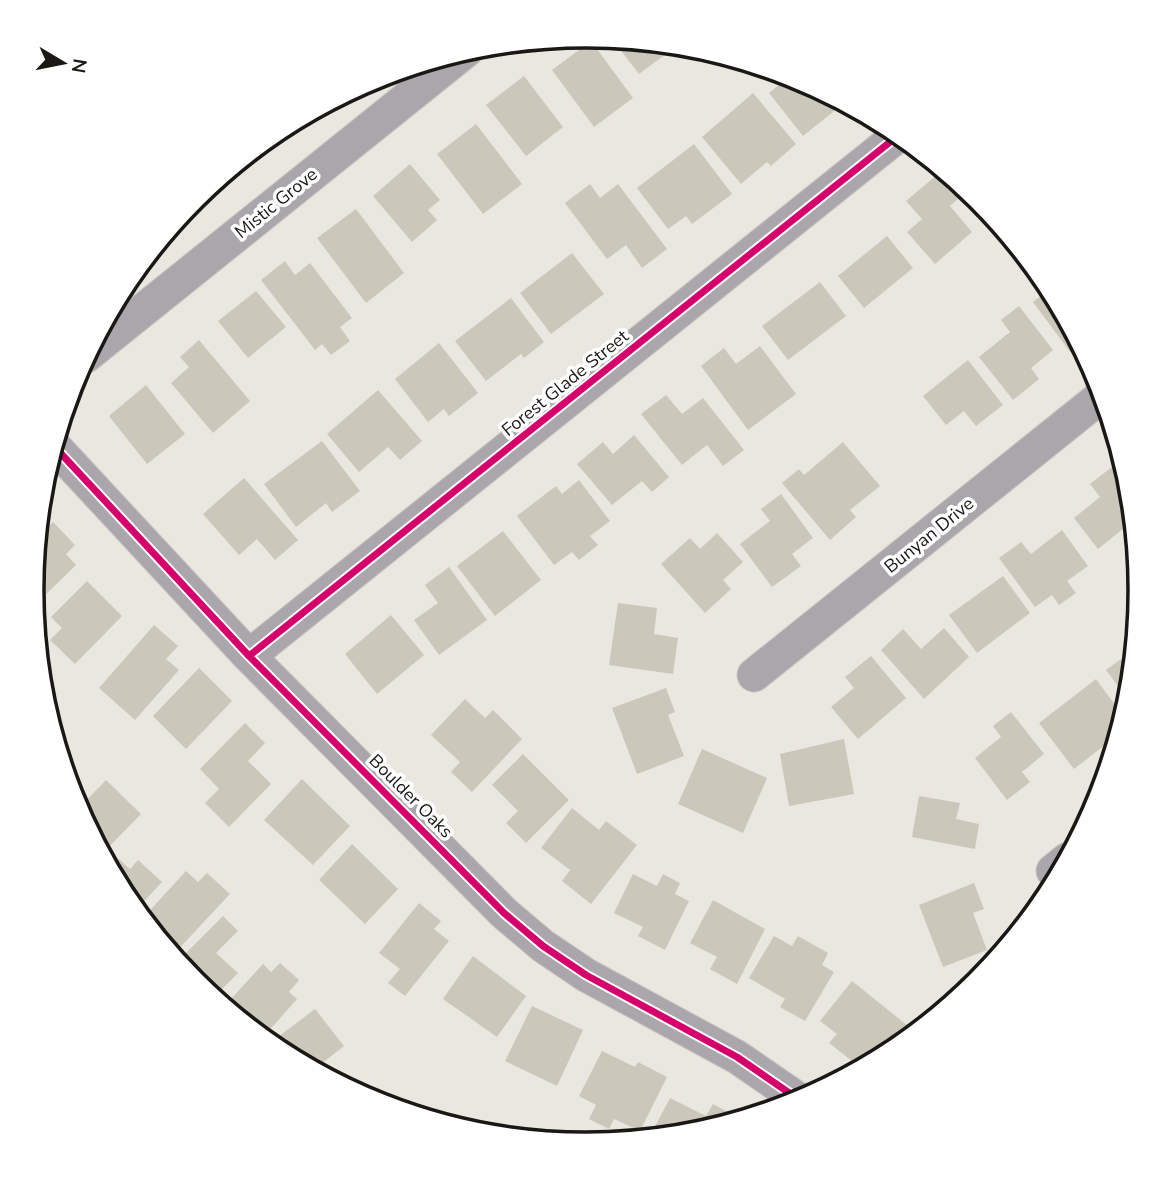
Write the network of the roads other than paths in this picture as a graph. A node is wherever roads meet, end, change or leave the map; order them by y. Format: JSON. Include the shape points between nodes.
{"nodes":[{"id":1,"x":446,"y":67,"type":"edge"},
{"id":2,"x":890,"y":142,"type":"edge"},
{"id":3,"x":105,"y":341,"type":"edge"},
{"id":4,"x":1094,"y":402,"type":"edge"},
{"id":5,"x":61,"y":454,"type":"edge"},
{"id":6,"x":249,"y":656,"type":"junction"},
{"id":7,"x":754,"y":675,"type":"dead end"},
{"id":8,"x":789,"y":1093,"type":"edge"}],
"edges":[{"from":1,"to":3,"type":"street","name":"Mistic Grove"},
{"from":2,"to":6,"type":"street","name":"Forest Glade Street"},
{"from":4,"to":7,"type":"street","name":"Bunyan Drive"},
{"from":5,"to":6,"type":"street","name":"Boulder Oaks"},
{"from":6,"to":8,"type":"street","name":"Boulder Oaks","via":[[543,946],[586,975],[737,1056]]}]}
